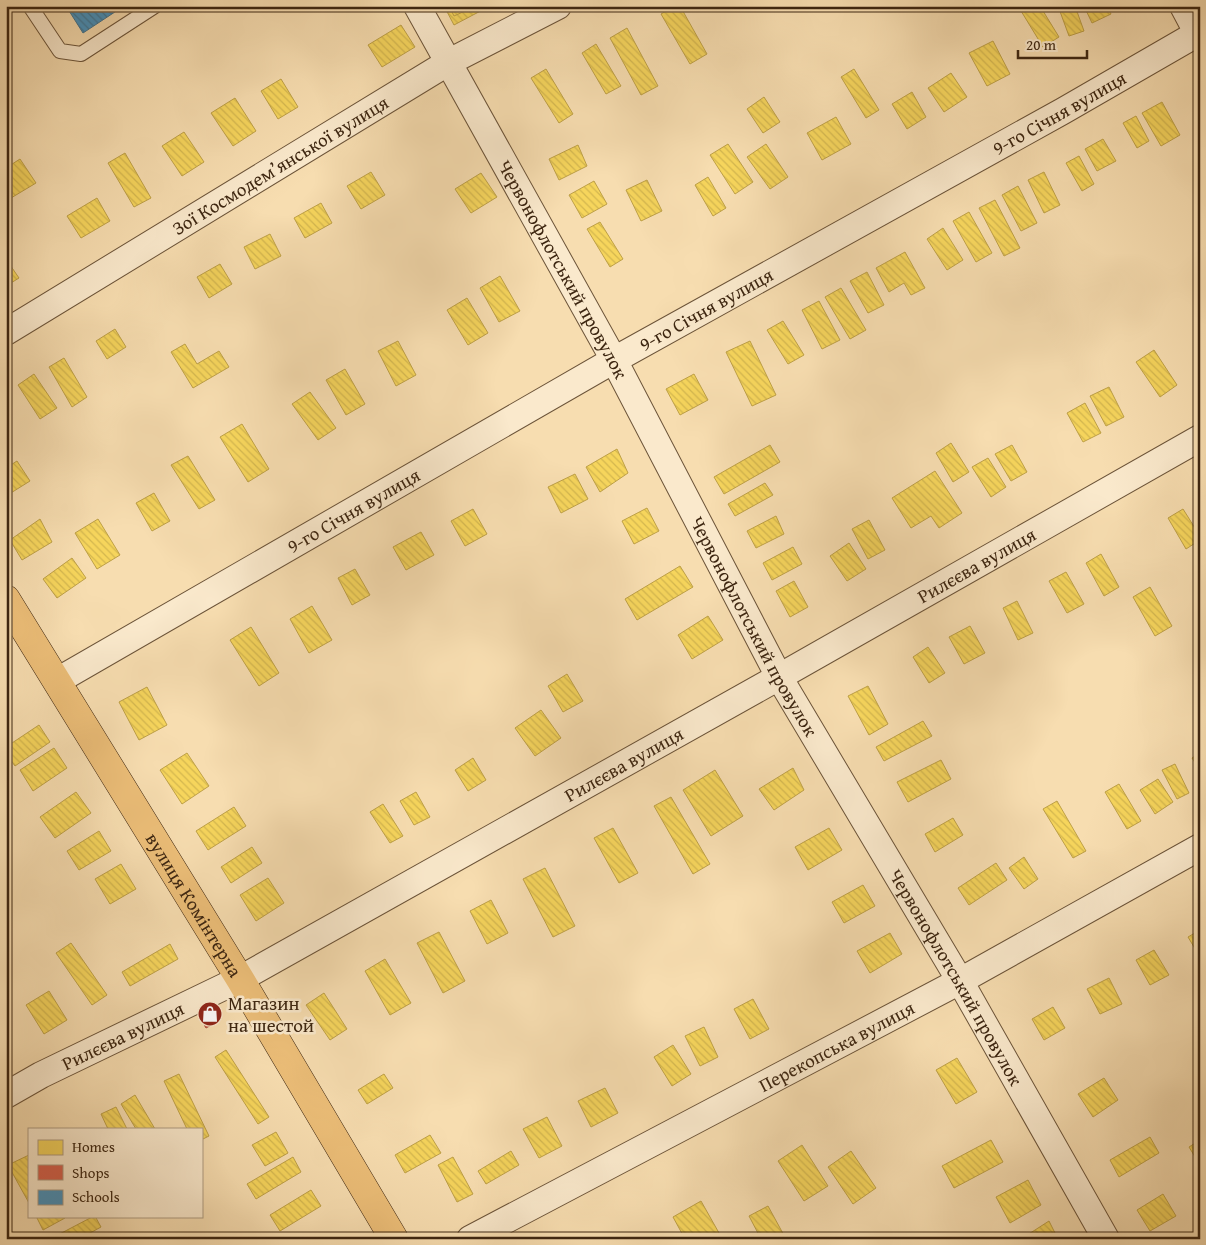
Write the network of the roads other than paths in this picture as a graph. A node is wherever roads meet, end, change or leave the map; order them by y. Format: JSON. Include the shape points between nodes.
{"nodes":[{"id":1,"x":30,"y":6,"type":"edge"},
{"id":2,"x":155,"y":6,"type":"edge"},
{"id":3,"x":417,"y":6,"type":"edge"},
{"id":4,"x":558,"y":6,"type":"edge"},
{"id":5,"x":1182,"y":6,"type":"edge"},
{"id":6,"x":1199,"y":34,"type":"edge"},
{"id":7,"x":450,"y":62,"type":"junction"},
{"id":8,"x":6,"y":332,"type":"edge"},
{"id":9,"x":614,"y":360,"type":"junction"},
{"id":10,"x":1200,"y":438,"type":"edge"},
{"id":11,"x":6,"y":599,"type":"edge"},
{"id":12,"x":779,"y":676,"type":"junction"},
{"id":13,"x":57,"y":681,"type":"junction"},
{"id":14,"x":1200,"y":847,"type":"edge"},
{"id":15,"x":240,"y":978,"type":"junction"},
{"id":16,"x":960,"y":981,"type":"junction"},
{"id":17,"x":6,"y":1095,"type":"edge"},
{"id":18,"x":394,"y":1239,"type":"edge"},
{"id":19,"x":470,"y":1239,"type":"edge"},
{"id":20,"x":1106,"y":1239,"type":"edge"}],
"edges":[{"from":1,"to":2,"type":"lane","via":[[60,51],[82,54]]},
{"from":3,"to":7,"type":"street","name":"Червонофлотський провулок"},
{"from":4,"to":7,"type":"street","name":"Зої Космодем’янської вулиця"},
{"from":5,"to":6,"type":"street"},
{"from":6,"to":9,"type":"street","name":"9-го Січня вулиця"},
{"from":7,"to":8,"type":"street","name":"Зої Космодем’янської вулиця"},
{"from":7,"to":9,"type":"street","name":"Червонофлотський провулок"},
{"from":9,"to":12,"type":"street","name":"Червонофлотський провулок"},
{"from":9,"to":13,"type":"street","name":"9-го Січня вулиця"},
{"from":10,"to":12,"type":"street","name":"Рилєєва вулиця"},
{"from":11,"to":13,"type":"main road","name":"вулиця Комінтерна"},
{"from":12,"to":15,"type":"street","name":"Рилєєва вулиця"},
{"from":12,"to":16,"type":"street","name":"Червонофлотський провулок"},
{"from":13,"to":15,"type":"main road","name":"вулиця Комінтерна"},
{"from":14,"to":16,"type":"street","name":"Перекопська вулиця"},
{"from":15,"to":17,"type":"street","name":"Рилєєва вулиця"},
{"from":15,"to":18,"type":"main road","name":"вулиця Комінтерна"},
{"from":16,"to":19,"type":"street","name":"Перекопська вулиця"},
{"from":16,"to":20,"type":"street","name":"Червонофлотський провулок"}]}
